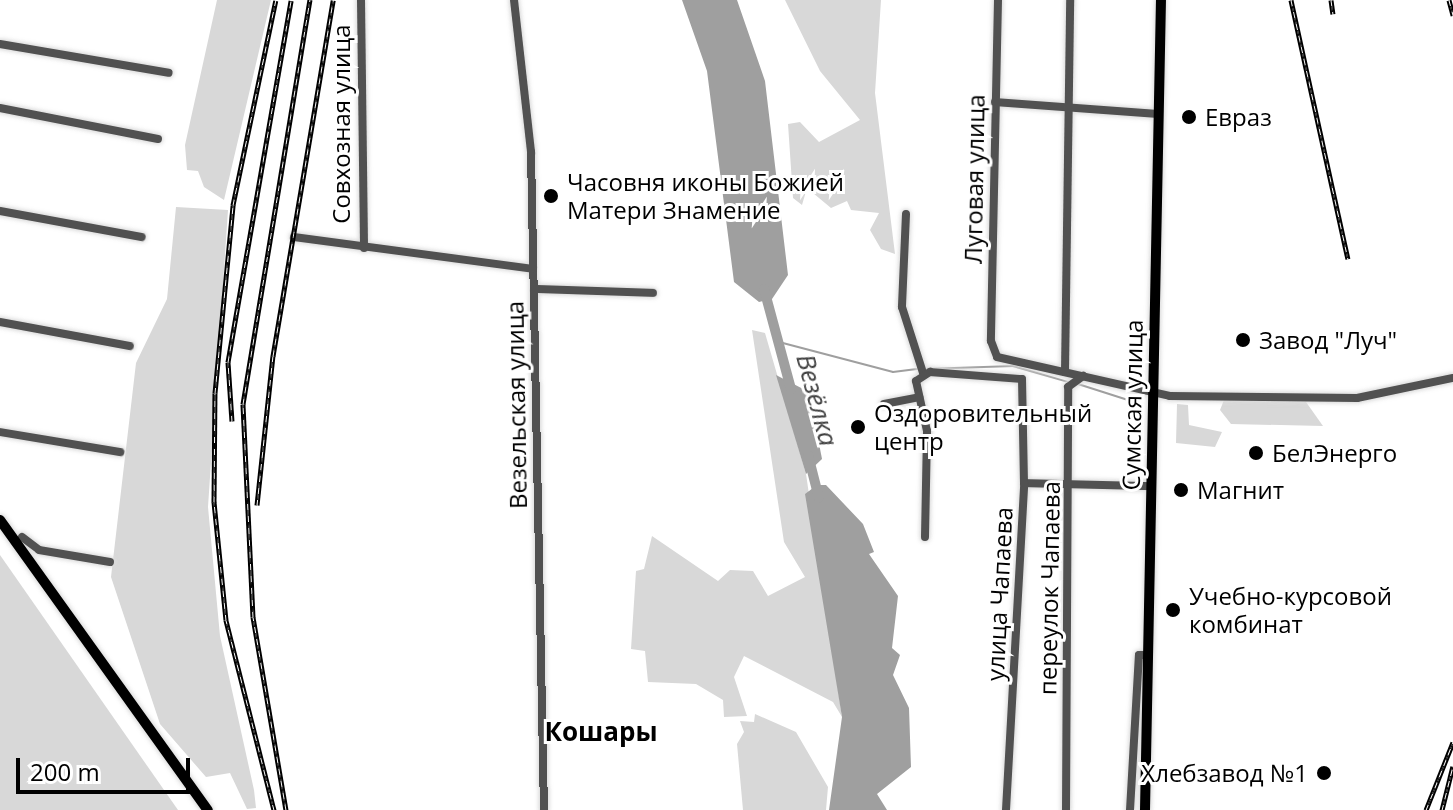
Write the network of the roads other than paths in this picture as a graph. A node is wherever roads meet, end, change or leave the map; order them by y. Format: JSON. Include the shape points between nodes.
{"nodes":[{"id":1,"x":361,"y":0,"type":"edge"},
{"id":2,"x":514,"y":0,"type":"edge"},
{"id":3,"x":998,"y":0,"type":"edge"},
{"id":4,"x":1070,"y":0,"type":"edge"},
{"id":5,"x":1161,"y":0,"type":"edge"},
{"id":6,"x":0,"y":44,"type":"edge"},
{"id":7,"x":169,"y":73,"type":"dead end"},
{"id":8,"x":995,"y":102,"type":"junction"},
{"id":9,"x":1067,"y":103,"type":"junction"},
{"id":10,"x":0,"y":108,"type":"edge"},
{"id":11,"x":1158,"y":114,"type":"junction"},
{"id":12,"x":158,"y":139,"type":"dead end"},
{"id":13,"x":0,"y":211,"type":"edge"},
{"id":14,"x":906,"y":214,"type":"dead end"},
{"id":15,"x":142,"y":237,"type":"dead end"},
{"id":16,"x":294,"y":237,"type":"dead end"},
{"id":17,"x":364,"y":248,"type":"junction"},
{"id":18,"x":533,"y":269,"type":"junction"},
{"id":19,"x":534,"y":289,"type":"junction"},
{"id":20,"x":653,"y":293,"type":"dead end"},
{"id":21,"x":0,"y":322,"type":"edge"},
{"id":22,"x":130,"y":346,"type":"dead end"},
{"id":23,"x":1032,"y":367,"type":"junction"},
{"id":24,"x":921,"y":369,"type":"junction"},
{"id":25,"x":1065,"y":372,"type":"junction"},
{"id":26,"x":1083,"y":376,"type":"junction"},
{"id":27,"x":1453,"y":378,"type":"edge"},
{"id":28,"x":1022,"y":379,"type":"junction"},
{"id":29,"x":1152,"y":395,"type":"junction"},
{"id":30,"x":919,"y":397,"type":"junction"},
{"id":31,"x":884,"y":404,"type":"dead end"},
{"id":32,"x":0,"y":432,"type":"edge"},
{"id":33,"x":120,"y":452,"type":"dead end"},
{"id":34,"x":1024,"y":483,"type":"junction"},
{"id":35,"x":1071,"y":484,"type":"junction"},
{"id":36,"x":1150,"y":486,"type":"junction"},
{"id":37,"x":0,"y":520,"type":"edge"},
{"id":38,"x":22,"y":537,"type":"dead end"},
{"id":39,"x":925,"y":537,"type":"dead end"},
{"id":40,"x":110,"y":562,"type":"dead end"},
{"id":41,"x":1148,"y":655,"type":"junction"},
{"id":42,"x":195,"y":796,"type":"junction"},
{"id":43,"x":1130,"y":808,"type":"edge"},
{"id":44,"x":1145,"y":808,"type":"edge"},
{"id":45,"x":199,"y":810,"type":"edge"},
{"id":46,"x":208,"y":810,"type":"edge"},
{"id":47,"x":544,"y":810,"type":"edge"},
{"id":48,"x":1006,"y":810,"type":"edge"},
{"id":49,"x":1066,"y":810,"type":"edge"}],
"edges":[{"from":1,"to":17,"type":"street","name":"Совхозная улица"},
{"from":2,"to":18,"type":"street","name":"Везельская улица","via":[[531,152]]},
{"from":3,"to":8,"type":"street","name":"Луговая улица"},
{"from":4,"to":9,"type":"street"},
{"from":5,"to":11,"type":"main road","name":"Сумская улица"},
{"from":6,"to":7,"type":"street"},
{"from":8,"to":9,"type":"street"},
{"from":8,"to":23,"type":"street","name":"Луговая улица","via":[[991,341],[997,357]]},
{"from":9,"to":11,"type":"street"},
{"from":9,"to":25,"type":"street"},
{"from":10,"to":12,"type":"street"},
{"from":11,"to":29,"type":"main road","name":"Сумская улица"},
{"from":13,"to":15,"type":"street"},
{"from":14,"to":24,"type":"street","via":[[902,307]]},
{"from":16,"to":17,"type":"street"},
{"from":17,"to":18,"type":"street"},
{"from":18,"to":19,"type":"street","name":"Везельская улица"},
{"from":19,"to":20,"type":"street"},
{"from":19,"to":47,"type":"street","name":"Везельская улица"},
{"from":21,"to":22,"type":"street"},
{"from":23,"to":25,"type":"street"},
{"from":23,"to":28,"type":"street"},
{"from":24,"to":28,"type":"street"},
{"from":24,"to":30,"type":"street","via":[[916,381]]},
{"from":25,"to":26,"type":"street"},
{"from":26,"to":29,"type":"street"},
{"from":26,"to":35,"type":"street","name":"переулок Чапаева","via":[[1068,387]]},
{"from":27,"to":29,"type":"street","via":[[1357,398]]},
{"from":28,"to":34,"type":"street","name":"улица Чапаева"},
{"from":29,"to":36,"type":"main road","name":"Сумская улица"},
{"from":30,"to":31,"type":"street"},
{"from":30,"to":39,"type":"street","via":[[927,431]]},
{"from":32,"to":33,"type":"street"},
{"from":34,"to":35,"type":"street"},
{"from":34,"to":48,"type":"street","name":"улица Чапаева"},
{"from":35,"to":36,"type":"street"},
{"from":35,"to":49,"type":"street","name":"переулок Чапаева"},
{"from":36,"to":41,"type":"main road","name":"Сумская улица"},
{"from":37,"to":42,"type":"main road"},
{"from":38,"to":40,"type":"street","via":[[39,550]]},
{"from":41,"to":43,"type":"street","via":[[1139,655]]},
{"from":41,"to":44,"type":"main road","name":"Сумская улица"},
{"from":42,"to":45,"type":"main road"},
{"from":42,"to":46,"type":"main road"},
{"from":43,"to":44,"type":"street"}]}
